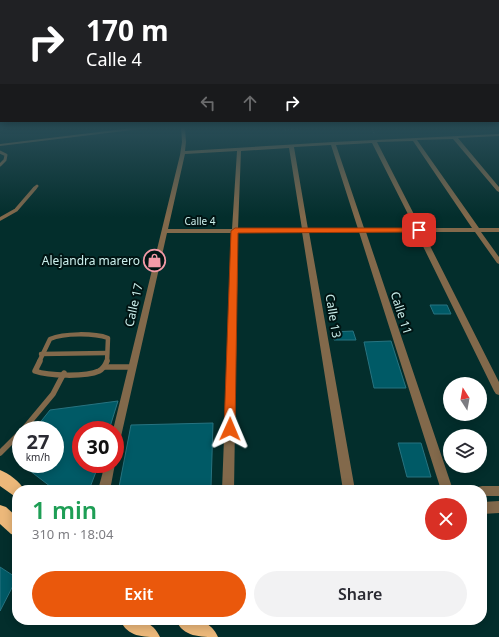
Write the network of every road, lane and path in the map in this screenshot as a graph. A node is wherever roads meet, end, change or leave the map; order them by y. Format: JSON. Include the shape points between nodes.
{"nodes":[{"id":1,"x":181,"y":157,"type":"edge"},
{"id":2,"x":239,"y":157,"type":"edge"},
{"id":3,"x":293,"y":157,"type":"edge"},
{"id":4,"x":338,"y":157,"type":"edge"},
{"id":5,"x":382,"y":157,"type":"edge"},
{"id":6,"x":426,"y":157,"type":"edge"},
{"id":7,"x":471,"y":157,"type":"edge"},
{"id":8,"x":37,"y":186,"type":"dead end"},
{"id":9,"x":499,"y":190,"type":"edge"},
{"id":10,"x":0,"y":219,"type":"edge"},
{"id":11,"x":307,"y":230,"type":"junction"},
{"id":12,"x":362,"y":230,"type":"junction"},
{"id":13,"x":419,"y":230,"type":"junction"},
{"id":14,"x":478,"y":230,"type":"junction"},
{"id":15,"x":499,"y":230,"type":"edge"},
{"id":16,"x":164,"y":231,"type":"junction"},
{"id":17,"x":235,"y":231,"type":"junction"},
{"id":18,"x":499,"y":262,"type":"edge"},
{"id":19,"x":107,"y":353,"type":"junction"},
{"id":20,"x":41,"y":354,"type":"junction"},
{"id":21,"x":105,"y":367,"type":"junction"},
{"id":22,"x":132,"y":367,"type":"junction"},
{"id":23,"x":64,"y":373,"type":"junction"},
{"id":24,"x":499,"y":391,"type":"edge"},
{"id":25,"x":30,"y":421,"type":"edge"},
{"id":26,"x":120,"y":421,"type":"edge"},
{"id":27,"x":12,"y":441,"type":"edge"},
{"id":28,"x":0,"y":453,"type":"edge"},
{"id":29,"x":108,"y":473,"type":"edge"},
{"id":30,"x":0,"y":477,"type":"edge"},
{"id":31,"x":105,"y":485,"type":"edge"},
{"id":32,"x":228,"y":485,"type":"edge"},
{"id":33,"x":348,"y":485,"type":"edge"},
{"id":34,"x":445,"y":485,"type":"edge"},
{"id":35,"x":12,"y":487,"type":"edge"},
{"id":36,"x":487,"y":491,"type":"edge"},
{"id":37,"x":499,"y":491,"type":"edge"},
{"id":38,"x":499,"y":507,"type":"edge"},
{"id":39,"x":487,"y":508,"type":"edge"},
{"id":40,"x":0,"y":513,"type":"edge"},
{"id":41,"x":12,"y":524,"type":"edge"},
{"id":42,"x":135,"y":625,"type":"edge"},
{"id":43,"x":192,"y":625,"type":"edge"},
{"id":44,"x":150,"y":637,"type":"edge"},
{"id":45,"x":208,"y":637,"type":"edge"}],
"edges":[{"from":1,"to":16,"type":"street","name":"Calle 17"},
{"from":2,"to":17,"type":"street"},
{"from":3,"to":11,"type":"street","name":"Calle 13"},
{"from":4,"to":12,"type":"street","name":"Calle 11"},
{"from":5,"to":13,"type":"street"},
{"from":6,"to":14,"type":"street"},
{"from":7,"to":9,"type":"street"},
{"from":8,"to":10,"type":"lane","via":[[16,210]]},
{"from":11,"to":12,"type":"street","name":"Calle 4"},
{"from":11,"to":17,"type":"street","name":"Calle 4"},
{"from":11,"to":33,"type":"street","name":"Calle 13"},
{"from":12,"to":13,"type":"street","name":"Calle 4"},
{"from":12,"to":34,"type":"street","name":"Calle 11"},
{"from":13,"to":14,"type":"street","name":"Calle 4"},
{"from":13,"to":24,"type":"street"},
{"from":14,"to":15,"type":"street","name":"Calle 4"},
{"from":14,"to":18,"type":"street"},
{"from":16,"to":17,"type":"street","name":"Calle 4"},
{"from":16,"to":22,"type":"street","name":"Calle 17"},
{"from":17,"to":32,"type":"street"},
{"from":19,"to":20,"type":"lane"},
{"from":19,"to":20,"type":"lane","via":[[108,338],[99,335],[54,337],[48,341]]},
{"from":19,"to":21,"type":"lane"},
{"from":20,"to":23,"type":"lane","via":[[35,368],[37,373]]},
{"from":21,"to":22,"type":"lane"},
{"from":21,"to":23,"type":"lane","via":[[94,373]]},
{"from":22,"to":26,"type":"street","name":"Calle 17"},
{"from":23,"to":25,"type":"lane","via":[[49,399]]},
{"from":27,"to":28,"type":"lane"},
{"from":29,"to":31,"type":"street"},
{"from":30,"to":35,"type":"highway"},
{"from":36,"to":37,"type":"street"},
{"from":38,"to":39,"type":"street"},
{"from":40,"to":41,"type":"highway"},
{"from":42,"to":44,"type":"highway"},
{"from":43,"to":45,"type":"highway"}]}
